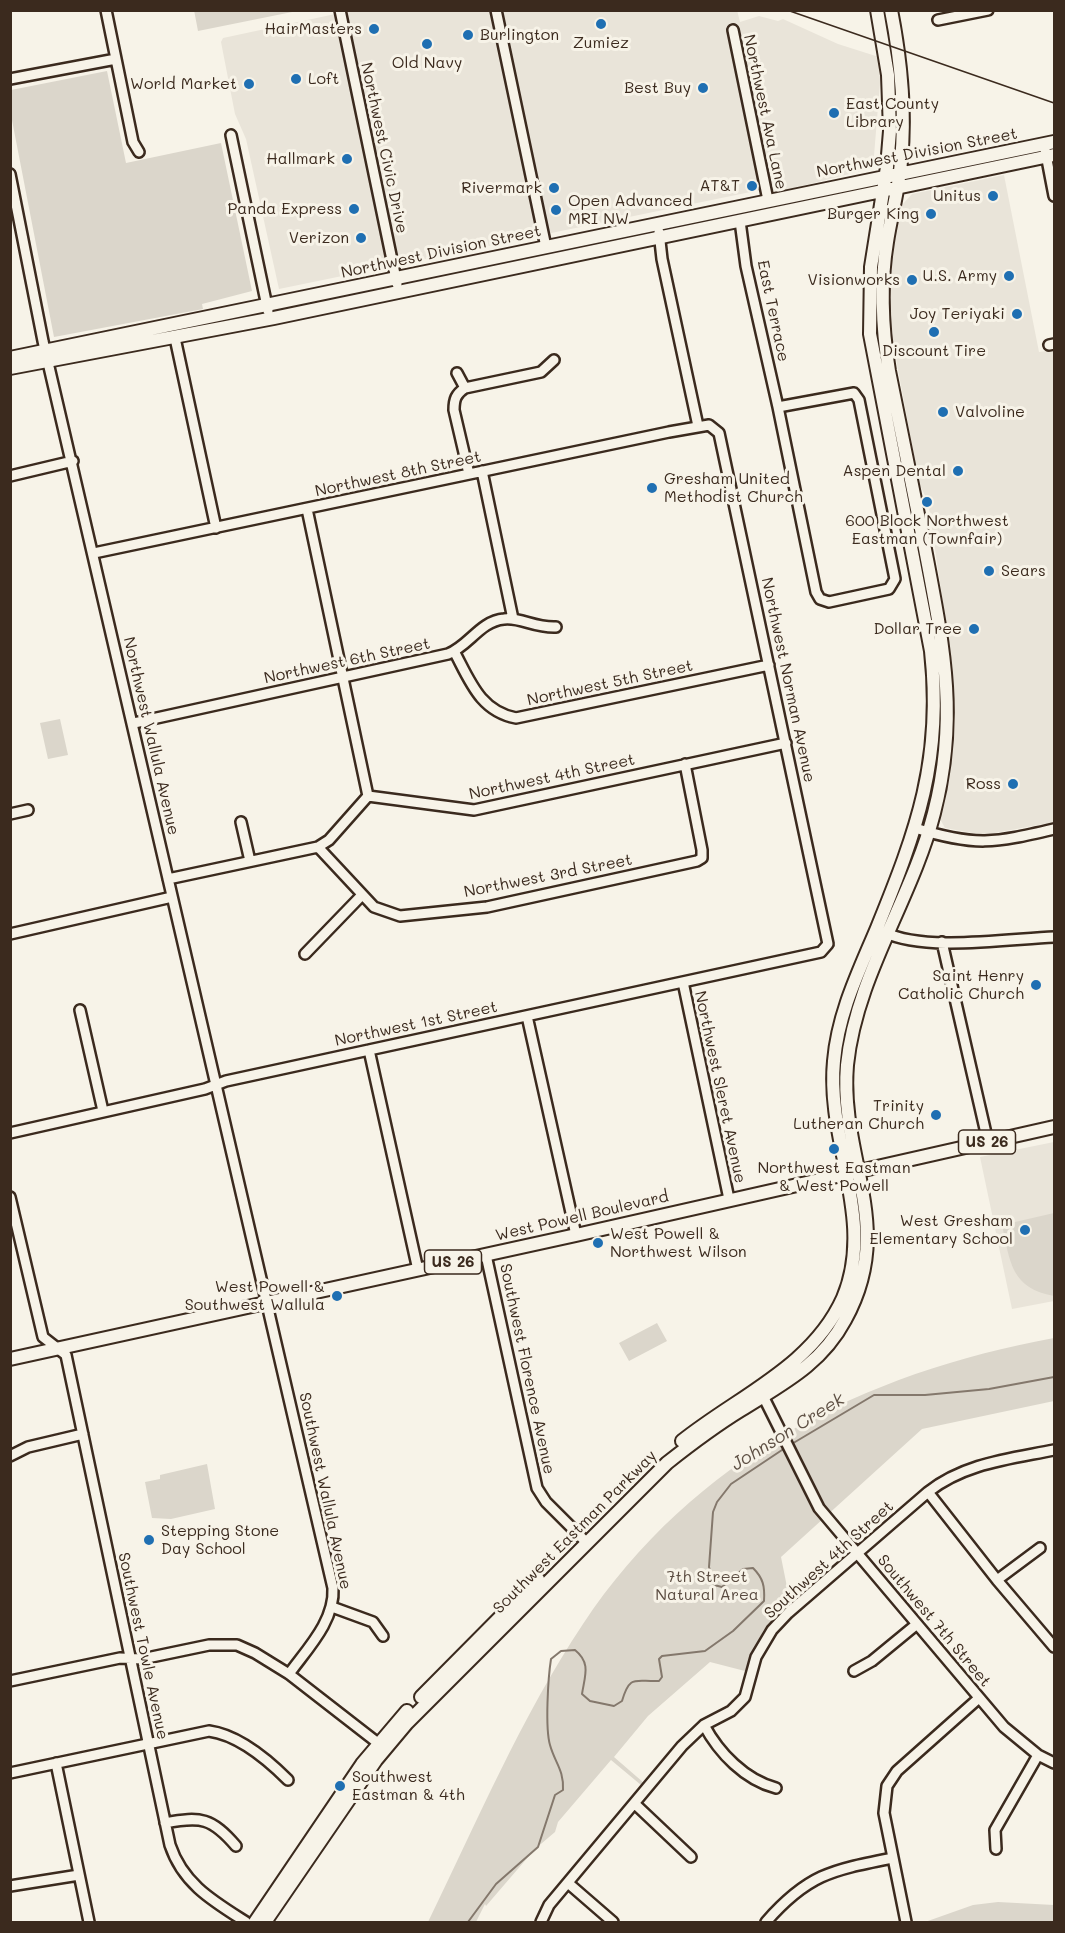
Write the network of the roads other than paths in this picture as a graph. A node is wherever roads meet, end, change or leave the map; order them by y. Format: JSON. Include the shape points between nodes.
{"nodes":[{"id":1,"x":106,"y":10,"type":"edge"},
{"id":2,"x":340,"y":10,"type":"edge"},
{"id":3,"x":496,"y":10,"type":"edge"},
{"id":4,"x":877,"y":10,"type":"edge"},
{"id":5,"x":891,"y":10,"type":"edge"},
{"id":6,"x":983,"y":11,"type":"edge"},
{"id":7,"x":938,"y":21,"type":"dead end"},
{"id":8,"x":733,"y":30,"type":"dead end"},
{"id":9,"x":116,"y":59,"type":"junction"},
{"id":10,"x":10,"y":79,"type":"edge"},
{"id":11,"x":231,"y":135,"type":"dead end"},
{"id":12,"x":1049,"y":143,"type":"edge"},
{"id":13,"x":139,"y":152,"type":"dead end"},
{"id":14,"x":1051,"y":156,"type":"edge"},
{"id":15,"x":900,"y":173,"type":"junction"},
{"id":16,"x":10,"y":174,"type":"edge"},
{"id":17,"x":886,"y":176,"type":"junction"},
{"id":18,"x":897,"y":188,"type":"junction"},
{"id":19,"x":883,"y":191,"type":"junction"},
{"id":20,"x":1054,"y":196,"type":"edge"},
{"id":21,"x":768,"y":200,"type":"junction"},
{"id":22,"x":740,"y":221,"type":"junction"},
{"id":23,"x":659,"y":224,"type":"junction"},
{"id":24,"x":660,"y":238,"type":"junction"},
{"id":25,"x":546,"y":247,"type":"junction"},
{"id":26,"x":396,"y":278,"type":"junction"},
{"id":27,"x":399,"y":292,"type":"junction"},
{"id":28,"x":267,"y":306,"type":"junction"},
{"id":29,"x":270,"y":319,"type":"junction"},
{"id":30,"x":175,"y":338,"type":"junction"},
{"id":31,"x":47,"y":354,"type":"junction"},
{"id":32,"x":10,"y":358,"type":"edge"},
{"id":33,"x":554,"y":360,"type":"dead end"},
{"id":34,"x":10,"y":368,"type":"edge"},
{"id":35,"x":457,"y":373,"type":"dead end"},
{"id":36,"x":465,"y":388,"type":"junction"},
{"id":37,"x":778,"y":407,"type":"junction"},
{"id":38,"x":709,"y":425,"type":"joint"},
{"id":39,"x":698,"y":426,"type":"junction"},
{"id":40,"x":73,"y":461,"type":"junction"},
{"id":41,"x":482,"y":471,"type":"junction"},
{"id":42,"x":469,"y":474,"type":"junction"},
{"id":43,"x":10,"y":476,"type":"edge"},
{"id":44,"x":307,"y":509,"type":"junction"},
{"id":45,"x":216,"y":528,"type":"junction"},
{"id":46,"x":94,"y":554,"type":"junction"},
{"id":47,"x":513,"y":619,"type":"junction"},
{"id":48,"x":556,"y":627,"type":"dead end"},
{"id":49,"x":454,"y":651,"type":"junction"},
{"id":50,"x":769,"y":664,"type":"junction"},
{"id":51,"x":343,"y":677,"type":"junction"},
{"id":52,"x":134,"y":723,"type":"junction"},
{"id":53,"x":786,"y":743,"type":"junction"},
{"id":54,"x":685,"y":764,"type":"junction"},
{"id":55,"x":368,"y":795,"type":"junction"},
{"id":56,"x":28,"y":810,"type":"dead end"},
{"id":57,"x":10,"y":814,"type":"edge"},
{"id":58,"x":241,"y":822,"type":"dead end"},
{"id":59,"x":915,"y":828,"type":"junction"},
{"id":60,"x":1054,"y":830,"type":"edge"},
{"id":61,"x":928,"y":832,"type":"junction"},
{"id":62,"x":318,"y":847,"type":"junction"},
{"id":63,"x":250,"y":861,"type":"junction"},
{"id":64,"x":168,"y":879,"type":"junction"},
{"id":65,"x":362,"y":895,"type":"junction"},
{"id":66,"x":172,"y":897,"type":"junction"},
{"id":67,"x":882,"y":931,"type":"junction"},
{"id":68,"x":10,"y":934,"type":"edge"},
{"id":69,"x":1054,"y":937,"type":"edge"},
{"id":70,"x":942,"y":942,"type":"junction"},
{"id":71,"x":828,"y":947,"type":"joint"},
{"id":72,"x":305,"y":954,"type":"dead end"},
{"id":73,"x":683,"y":982,"type":"junction"},
{"id":74,"x":80,"y":1010,"type":"dead end"},
{"id":75,"x":527,"y":1016,"type":"junction"},
{"id":76,"x":369,"y":1050,"type":"junction"},
{"id":77,"x":216,"y":1084,"type":"junction"},
{"id":78,"x":103,"y":1111,"type":"junction"},
{"id":79,"x":1054,"y":1127,"type":"edge"},
{"id":80,"x":10,"y":1132,"type":"edge"},
{"id":81,"x":988,"y":1142,"type":"junction"},
{"id":82,"x":859,"y":1170,"type":"junction"},
{"id":83,"x":846,"y":1173,"type":"junction"},
{"id":84,"x":10,"y":1197,"type":"edge"},
{"id":85,"x":729,"y":1199,"type":"junction"},
{"id":86,"x":576,"y":1235,"type":"junction"},
{"id":87,"x":486,"y":1255,"type":"junction"},
{"id":88,"x":417,"y":1270,"type":"junction"},
{"id":89,"x":267,"y":1303,"type":"junction"},
{"id":90,"x":57,"y":1348,"type":"junction"},
{"id":91,"x":10,"y":1359,"type":"edge"},
{"id":92,"x":760,"y":1392,"type":"junction"},
{"id":93,"x":83,"y":1434,"type":"junction"},
{"id":94,"x":1054,"y":1450,"type":"edge"},
{"id":95,"x":10,"y":1456,"type":"edge"},
{"id":96,"x":928,"y":1492,"type":"junction"},
{"id":97,"x":583,"y":1540,"type":"junction"},
{"id":98,"x":1040,"y":1548,"type":"dead end"},
{"id":99,"x":858,"y":1553,"type":"junction"},
{"id":100,"x":996,"y":1580,"type":"junction"},
{"id":101,"x":332,"y":1607,"type":"junction"},
{"id":102,"x":916,"y":1624,"type":"junction"},
{"id":103,"x":384,"y":1635,"type":"dead end"},
{"id":104,"x":1054,"y":1647,"type":"edge"},
{"id":105,"x":130,"y":1659,"type":"junction"},
{"id":106,"x":854,"y":1671,"type":"dead end"},
{"id":107,"x":289,"y":1674,"type":"junction"},
{"id":108,"x":10,"y":1681,"type":"edge"},
{"id":109,"x":979,"y":1698,"type":"junction"},
{"id":110,"x":704,"y":1725,"type":"junction"},
{"id":111,"x":148,"y":1743,"type":"junction"},
{"id":112,"x":381,"y":1746,"type":"junction"},
{"id":113,"x":1038,"y":1755,"type":"junction"},
{"id":114,"x":56,"y":1763,"type":"junction"},
{"id":115,"x":1054,"y":1763,"type":"edge"},
{"id":116,"x":10,"y":1773,"type":"edge"},
{"id":117,"x":288,"y":1780,"type":"dead end"},
{"id":118,"x":776,"y":1788,"type":"dead end"},
{"id":119,"x":635,"y":1804,"type":"junction"},
{"id":120,"x":165,"y":1823,"type":"junction"},
{"id":121,"x":236,"y":1846,"type":"dead end"},
{"id":122,"x":996,"y":1849,"type":"dead end"},
{"id":123,"x":692,"y":1857,"type":"dead end"},
{"id":124,"x":893,"y":1858,"type":"junction"},
{"id":125,"x":79,"y":1875,"type":"junction"},
{"id":126,"x":284,"y":1880,"type":"junction"},
{"id":127,"x":568,"y":1883,"type":"junction"},
{"id":128,"x":10,"y":1887,"type":"edge"},
{"id":129,"x":267,"y":1920,"type":"edge"},
{"id":130,"x":89,"y":1923,"type":"edge"},
{"id":131,"x":246,"y":1923,"type":"edge"},
{"id":132,"x":255,"y":1923,"type":"edge"},
{"id":133,"x":541,"y":1923,"type":"edge"},
{"id":134,"x":613,"y":1923,"type":"edge"},
{"id":135,"x":766,"y":1923,"type":"edge"},
{"id":136,"x":906,"y":1923,"type":"edge"}],
"edges":[{"from":1,"to":9,"type":"street"},
{"from":2,"to":26,"type":"street","name":"Northwest Civic Drive"},
{"from":3,"to":25,"type":"street"},
{"from":4,"to":17,"type":"main road","via":[[890,101]]},
{"from":5,"to":15,"type":"main road","via":[[904,101]]},
{"from":6,"to":7,"type":"street"},
{"from":8,"to":21,"type":"street","name":"Northwest Ava Lane"},
{"from":9,"to":10,"type":"street"},
{"from":9,"to":13,"type":"street","via":[[133,142]]},
{"from":11,"to":28,"type":"street"},
{"from":12,"to":14,"type":"street"},
{"from":12,"to":15,"type":"main road","name":"Northwest Division Street"},
{"from":14,"to":18,"type":"main road","name":"Northwest Division Street"},
{"from":14,"to":20,"type":"street"},
{"from":15,"to":17,"type":"main road","name":"Northwest Division Street"},
{"from":15,"to":18,"type":"main road"},
{"from":16,"to":31,"type":"street","name":"Northwest Wallula Avenue"},
{"from":17,"to":19,"type":"main road"},
{"from":17,"to":21,"type":"main road","name":"Northwest Division Street"},
{"from":18,"to":19,"type":"main road","name":"Northwest Division Street"},
{"from":18,"to":61,"type":"main road","via":[[884,266],[885,347],[948,685],[946,754]]},
{"from":19,"to":22,"type":"main road","name":"Northwest Division Street"},
{"from":19,"to":59,"type":"main road","via":[[871,267],[870,334],[934,677],[932,753]]},
{"from":21,"to":23,"type":"main road","name":"Northwest Division Street"},
{"from":22,"to":24,"type":"main road","name":"Northwest Division Street"},
{"from":22,"to":37,"type":"street","name":"East Terrace","via":[[751,290]]},
{"from":23,"to":24,"type":"street"},
{"from":23,"to":25,"type":"main road","name":"Northwest Division Street"},
{"from":24,"to":27,"type":"main road","name":"Northwest Division Street"},
{"from":24,"to":39,"type":"street"},
{"from":25,"to":26,"type":"main road","name":"Northwest Division Street"},
{"from":26,"to":27,"type":"street","name":"Northwest Civic Drive"},
{"from":26,"to":28,"type":"main road","name":"Northwest Division Street"},
{"from":27,"to":29,"type":"main road","name":"Northwest Division Street"},
{"from":28,"to":29,"type":"street"},
{"from":28,"to":31,"type":"main road","name":"Northwest Division Street"},
{"from":29,"to":30,"type":"main road","name":"Northwest Division Street"},
{"from":30,"to":31,"type":"main road","name":"Northwest Division Street"},
{"from":30,"to":45,"type":"street"},
{"from":31,"to":32,"type":"main road","name":"Northwest Division Street"},
{"from":31,"to":34,"type":"main road","name":"Northwest Division Street"},
{"from":31,"to":40,"type":"street","name":"Northwest Wallula Avenue"},
{"from":33,"to":36,"type":"street","via":[[541,372]]},
{"from":35,"to":36,"type":"street"},
{"from":36,"to":42,"type":"street","via":[[454,401]]},
{"from":37,"to":37,"type":"street","name":"East Terrace","via":[[854,393],[859,400],[895,579],[889,589],[829,602],[820,599]]},
{"from":38,"to":39,"type":"street","name":"Northwest 8th Street"},
{"from":38,"to":50,"type":"street","name":"Northwest Norman Avenue","via":[[719,433]]},
{"from":39,"to":41,"type":"street","name":"Northwest 8th Street"},
{"from":40,"to":43,"type":"street"},
{"from":40,"to":46,"type":"street","name":"Northwest Wallula Avenue"},
{"from":41,"to":42,"type":"street","name":"Northwest 8th Street"},
{"from":41,"to":47,"type":"street"},
{"from":42,"to":44,"type":"street","name":"Northwest 8th Street"},
{"from":44,"to":45,"type":"street","name":"Northwest 8th Street"},
{"from":44,"to":51,"type":"street"},
{"from":45,"to":46,"type":"street","name":"Northwest 8th Street"},
{"from":46,"to":52,"type":"street","name":"Northwest Wallula Avenue"},
{"from":47,"to":48,"type":"street","name":"Northwest 6th Street","via":[[536,627]]},
{"from":47,"to":49,"type":"street","name":"Northwest 6th Street","via":[[486,625]]},
{"from":49,"to":50,"type":"street","name":"Northwest 5th Street","via":[[483,702],[516,718]]},
{"from":49,"to":51,"type":"street","name":"Northwest 6th Street"},
{"from":50,"to":53,"type":"street","name":"Northwest Norman Avenue"},
{"from":51,"to":52,"type":"street","name":"Northwest 6th Street"},
{"from":51,"to":55,"type":"street"},
{"from":52,"to":64,"type":"street","name":"Northwest Wallula Avenue"},
{"from":53,"to":54,"type":"street","name":"Northwest 4th Street"},
{"from":53,"to":71,"type":"street","name":"Northwest Norman Avenue"},
{"from":54,"to":55,"type":"street","name":"Northwest 4th Street","via":[[474,810]]},
{"from":54,"to":65,"type":"street","name":"Northwest 3rd Street","via":[[702,858],[476,908],[391,915],[374,907]]},
{"from":55,"to":62,"type":"street","via":[[329,840]]},
{"from":56,"to":57,"type":"street"},
{"from":58,"to":63,"type":"street"},
{"from":59,"to":61,"type":"street"},
{"from":59,"to":67,"type":"main road"},
{"from":60,"to":61,"type":"street","via":[[983,843]]},
{"from":61,"to":67,"type":"main road"},
{"from":62,"to":63,"type":"street"},
{"from":62,"to":65,"type":"street","name":"Northwest 3rd Street"},
{"from":63,"to":64,"type":"street"},
{"from":64,"to":66,"type":"street","name":"Northwest Wallula Avenue"},
{"from":65,"to":72,"type":"street"},
{"from":66,"to":68,"type":"street"},
{"from":66,"to":77,"type":"street","name":"Northwest Wallula Avenue"},
{"from":67,"to":70,"type":"street","via":[[911,940]]},
{"from":67,"to":82,"type":"main road","name":"Southwest Eastman Parkway","via":[[849,1049],[847,1103]]},
{"from":67,"to":83,"type":"main road","name":"Southwest Eastman Parkway","via":[[848,998],[835,1049],[834,1109]]},
{"from":69,"to":70,"type":"street"},
{"from":70,"to":81,"type":"street"},
{"from":71,"to":73,"type":"street","name":"Northwest 1st Street","via":[[821,952]]},
{"from":73,"to":75,"type":"street","name":"Northwest 1st Street"},
{"from":73,"to":85,"type":"street","name":"Northwest Sleret Avenue"},
{"from":74,"to":78,"type":"street"},
{"from":75,"to":76,"type":"street","name":"Northwest 1st Street"},
{"from":75,"to":86,"type":"street"},
{"from":76,"to":77,"type":"street","name":"Northwest 1st Street"},
{"from":76,"to":88,"type":"street"},
{"from":77,"to":78,"type":"street","name":"Northwest 1st Street"},
{"from":77,"to":89,"type":"street","name":"Northwest Wallula Avenue"},
{"from":78,"to":80,"type":"street","name":"Northwest 1st Street"},
{"from":79,"to":81,"type":"main road","name":"West Powell Boulevard","number":"US 26"},
{"from":81,"to":82,"type":"main road","name":"West Powell Boulevard","number":"US 26"},
{"from":82,"to":83,"type":"main road","name":"West Powell Boulevard","number":"US 26"},
{"from":82,"to":92,"type":"main road","name":"Southwest Eastman Parkway","via":[[867,1210],[868,1246],[856,1298],[821,1355],[792,1379]]},
{"from":83,"to":85,"type":"main road","name":"West Powell Boulevard","number":"US 26"},
{"from":83,"to":92,"type":"main road","name":"Southwest Eastman Parkway","via":[[855,1236],[843,1298],[812,1346]]},
{"from":84,"to":90,"type":"street","name":"Southwest Towle Avenue","via":[[43,1336]]},
{"from":85,"to":86,"type":"main road","name":"West Powell Boulevard","number":"US 26"},
{"from":86,"to":87,"type":"main road","name":"West Powell Boulevard","number":"US 26"},
{"from":87,"to":88,"type":"main road","name":"West Powell Boulevard","number":"US 26"},
{"from":87,"to":97,"type":"street","name":"Southwest Florence Avenue","via":[[537,1488]]},
{"from":88,"to":89,"type":"main road","name":"West Powell Boulevard","number":"US 26"},
{"from":89,"to":90,"type":"main road","name":"West Powell Boulevard","number":"US 26"},
{"from":89,"to":101,"type":"street","name":"Southwest Wallula Avenue","via":[[333,1588]]},
{"from":90,"to":91,"type":"main road","name":"West Powell Boulevard","number":"US 26"},
{"from":90,"to":93,"type":"street","name":"Southwest Towle Avenue","via":[[66,1355]]},
{"from":92,"to":97,"type":"main road","name":"Southwest Eastman Parkway","via":[[710,1419],[663,1457]]},
{"from":92,"to":99,"type":"street","name":"Southwest 7th Street","via":[[819,1508]]},
{"from":93,"to":95,"type":"street","via":[[28,1447]]},
{"from":93,"to":105,"type":"street","name":"Southwest Towle Avenue"},
{"from":94,"to":96,"type":"street","name":"Southwest 4th Street","via":[[980,1465]]},
{"from":96,"to":99,"type":"street","name":"Southwest 4th Street"},
{"from":96,"to":100,"type":"street"},
{"from":97,"to":112,"type":"main road","name":"Southwest Eastman Parkway"},
{"from":98,"to":100,"type":"street"},
{"from":99,"to":102,"type":"street","name":"Southwest 7th Street"},
{"from":99,"to":110,"type":"street","name":"Southwest 4th Street","via":[[772,1630],[756,1657],[745,1697]]},
{"from":100,"to":104,"type":"street"},
{"from":101,"to":103,"type":"street","via":[[373,1622]]},
{"from":101,"to":107,"type":"street","name":"Southwest Wallula Avenue","via":[[326,1622]]},
{"from":102,"to":106,"type":"street","via":[[872,1662]]},
{"from":102,"to":109,"type":"street","name":"Southwest 7th Street"},
{"from":105,"to":107,"type":"street","via":[[226,1644],[246,1648]]},
{"from":105,"to":108,"type":"street"},
{"from":105,"to":111,"type":"street","name":"Southwest Towle Avenue"},
{"from":107,"to":112,"type":"street"},
{"from":109,"to":113,"type":"street","name":"Southwest 7th Street","via":[[1004,1727]]},
{"from":109,"to":124,"type":"street","via":[[897,1771],[887,1786],[884,1813]]},
{"from":110,"to":118,"type":"street","via":[[731,1761],[753,1778]]},
{"from":110,"to":119,"type":"street","name":"Southwest 4th Street"},
{"from":111,"to":114,"type":"street"},
{"from":111,"to":117,"type":"street","via":[[200,1732],[220,1733],[248,1748]]},
{"from":111,"to":120,"type":"street","name":"Southwest Towle Avenue"},
{"from":112,"to":126,"type":"main road","name":"Southwest Eastman Parkway"},
{"from":112,"to":129,"type":"main road","name":"Southwest Eastman Parkway"},
{"from":113,"to":115,"type":"street","name":"Southwest 7th Street"},
{"from":113,"to":122,"type":"street","via":[[995,1830]]},
{"from":114,"to":116,"type":"street"},
{"from":114,"to":125,"type":"street"},
{"from":119,"to":123,"type":"street"},
{"from":119,"to":127,"type":"street","name":"Southwest 4th Street"},
{"from":120,"to":121,"type":"street","via":[[205,1820],[222,1830]]},
{"from":120,"to":131,"type":"street","name":"Southwest Towle Avenue","via":[[173,1853],[189,1881]]},
{"from":124,"to":135,"type":"street","via":[[812,1880],[795,1891]]},
{"from":124,"to":136,"type":"street"},
{"from":125,"to":128,"type":"street"},
{"from":125,"to":130,"type":"street"},
{"from":126,"to":129,"type":"main road"},
{"from":126,"to":132,"type":"main road","name":"Southwest Eastman Parkway"},
{"from":127,"to":133,"type":"street","name":"Southwest 4th Street","via":[[549,1905]]},
{"from":127,"to":134,"type":"street"}]}
